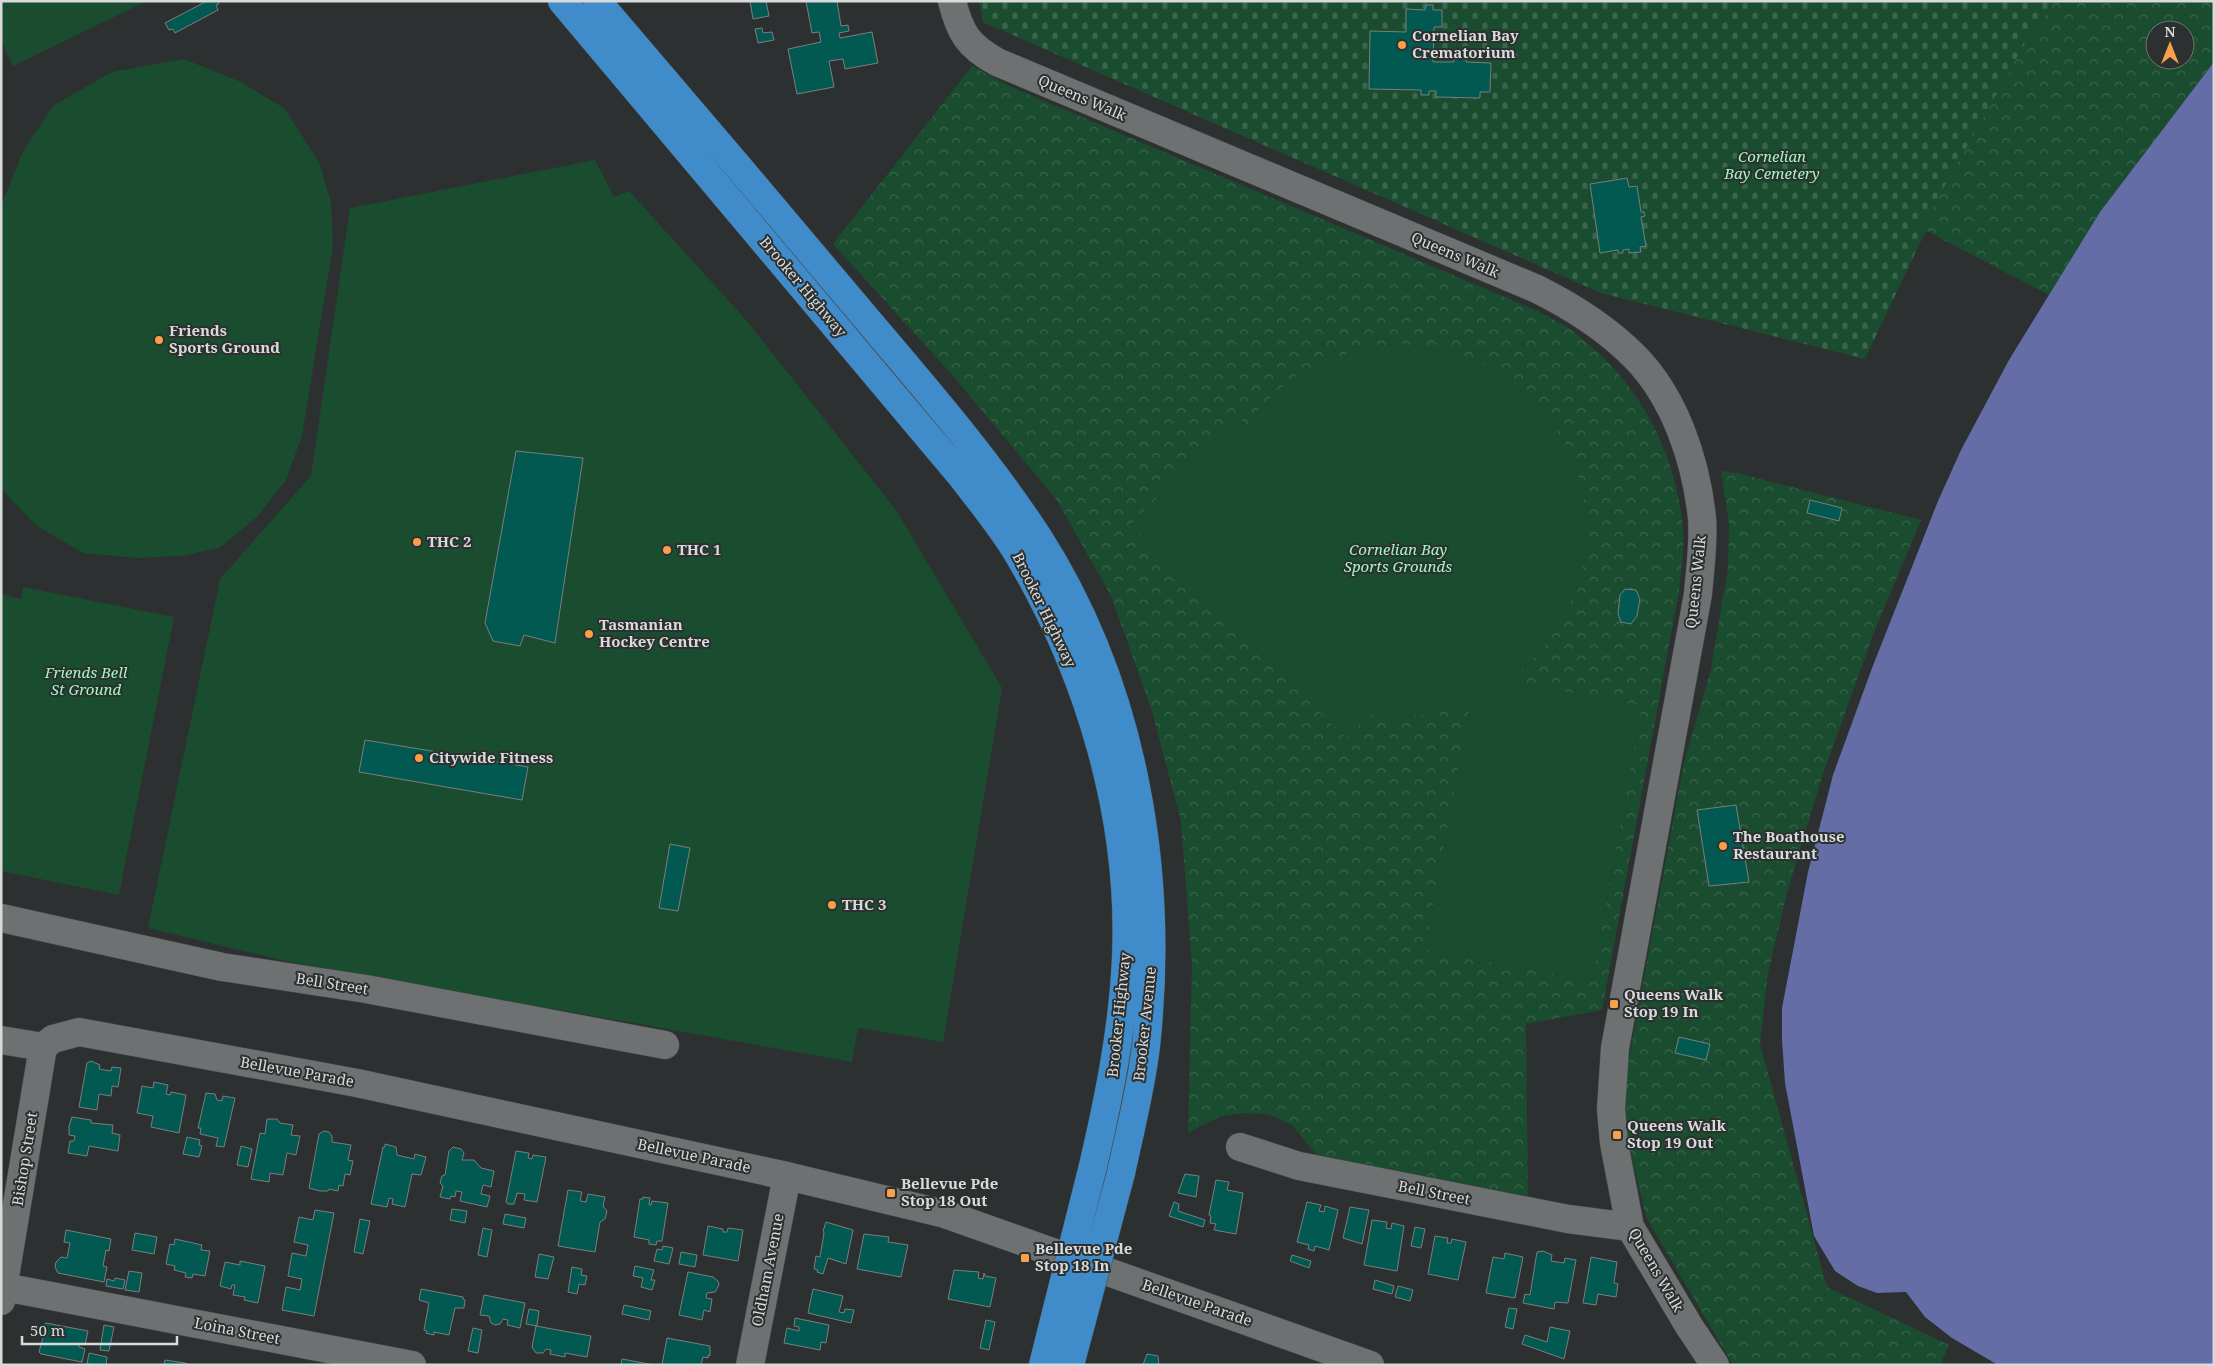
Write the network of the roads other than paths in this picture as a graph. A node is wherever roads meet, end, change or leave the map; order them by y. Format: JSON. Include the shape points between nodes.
{"nodes":[{"id":1,"x":562,"y":1,"type":"edge"},
{"id":2,"x":598,"y":1,"type":"edge"},
{"id":3,"x":952,"y":1,"type":"edge"},
{"id":4,"x":1151,"y":902,"type":"joint"},
{"id":5,"x":1,"y":918,"type":"edge"},
{"id":6,"x":1,"y":1040,"type":"edge"},
{"id":7,"x":665,"y":1045,"type":"dead end"},
{"id":8,"x":43,"y":1047,"type":"junction"},
{"id":9,"x":1240,"y":1148,"type":"dead end"},
{"id":10,"x":787,"y":1176,"type":"junction"},
{"id":11,"x":1630,"y":1226,"type":"junction"},
{"id":12,"x":2,"y":1294,"type":"edge"},
{"id":13,"x":412,"y":1365,"type":"edge"},
{"id":14,"x":750,"y":1365,"type":"edge"},
{"id":15,"x":1043,"y":1365,"type":"edge"},
{"id":16,"x":1070,"y":1365,"type":"edge"},
{"id":17,"x":1370,"y":1365,"type":"edge"},
{"id":18,"x":1715,"y":1365,"type":"edge"}],
"edges":[{"from":1,"to":15,"type":"highway","name":"Brooker Highway","bridge":true,"via":[[962,477],[1017,554],[1070,659],[1100,745],[1115,810],[1125,887],[1126,957],[1119,1041],[1110,1092]]},
{"from":2,"to":4,"type":"highway","name":"Brooker Highway","via":[[970,441],[1040,541],[1077,607],[1105,673],[1124,736],[1143,822]]},
{"from":3,"to":11,"type":"street","name":"Queens Walk","via":[[958,23],[972,46],[997,62],[1567,304],[1588,317],[1634,356],[1668,404],[1694,473],[1702,519],[1702,551],[1698,594],[1615,1048],[1612,1095],[1614,1143]]},
{"from":4,"to":16,"type":"highway","name":"Brooker Avenue","bridge":true,"via":[[1152,961],[1146,1048],[1122,1173]]},
{"from":5,"to":7,"type":"street","name":"Bell Street","via":[[222,967],[366,989]]},
{"from":6,"to":8,"type":"street"},
{"from":8,"to":10,"type":"street","name":"Bellevue Parade","via":[[53,1039],[79,1032],[357,1083]]},
{"from":8,"to":12,"type":"street","name":"Bishop Street"},
{"from":9,"to":11,"type":"street","name":"Bell Street","via":[[1299,1166],[1568,1219]]},
{"from":10,"to":14,"type":"street","name":"Oldham Avenue"},
{"from":10,"to":17,"type":"street","name":"Bellevue Parade","via":[[945,1214]]},
{"from":11,"to":18,"type":"street","name":"Queens Walk","via":[[1683,1318]]},
{"from":12,"to":13,"type":"street","name":"Loina Street"}]}
